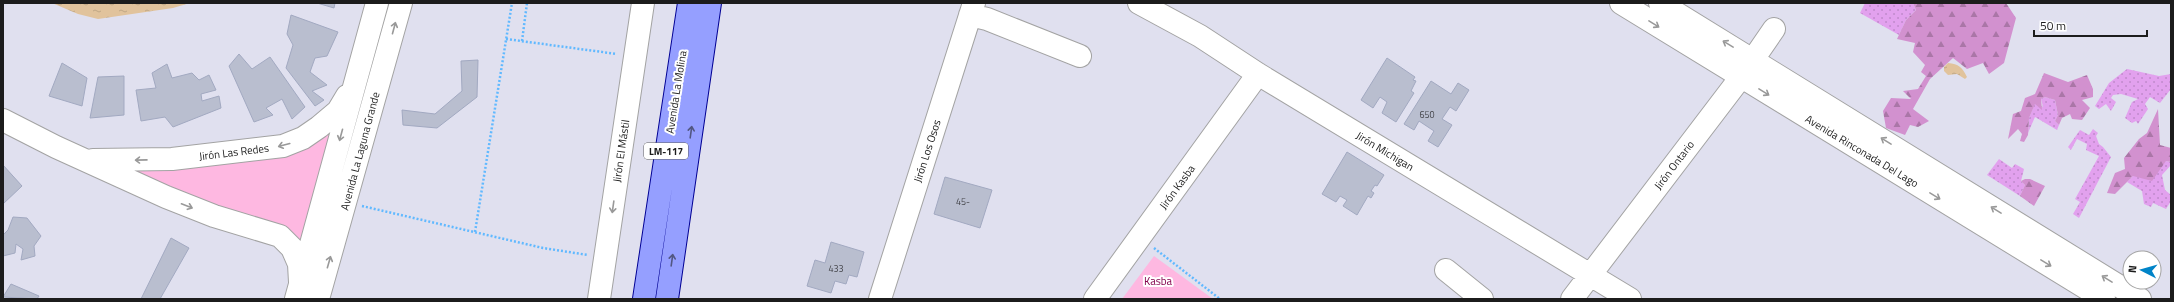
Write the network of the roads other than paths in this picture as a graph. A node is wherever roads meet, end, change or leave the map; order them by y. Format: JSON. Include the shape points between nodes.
{"nodes":[{"id":1,"x":377,"y":3,"type":"edge"},
{"id":2,"x":401,"y":3,"type":"edge"},
{"id":3,"x":643,"y":3,"type":"edge"},
{"id":4,"x":689,"y":3,"type":"edge"},
{"id":5,"x":710,"y":3,"type":"edge"},
{"id":6,"x":1139,"y":3,"type":"edge"},
{"id":7,"x":1621,"y":3,"type":"edge"},
{"id":8,"x":1660,"y":3,"type":"edge"},
{"id":9,"x":972,"y":9,"type":"edge"},
{"id":10,"x":1774,"y":28,"type":"dead end"},
{"id":11,"x":365,"y":46,"type":"junction"},
{"id":12,"x":387,"y":53,"type":"junction"},
{"id":13,"x":1080,"y":56,"type":"dead end"},
{"id":14,"x":1753,"y":59,"type":"junction"},
{"id":15,"x":1258,"y":74,"type":"junction"},
{"id":16,"x":1741,"y":77,"type":"junction"},
{"id":17,"x":354,"y":86,"type":"junction"},
{"id":18,"x":3,"y":120,"type":"edge"},
{"id":19,"x":172,"y":159,"type":"junction"},
{"id":20,"x":88,"y":160,"type":"junction"},
{"id":21,"x":166,"y":197,"type":"junction"},
{"id":22,"x":1446,"y":270,"type":"dead end"},
{"id":23,"x":1590,"y":274,"type":"junction"},
{"id":24,"x":298,"y":290,"type":"edge"},
{"id":25,"x":318,"y":299,"type":"edge"},
{"id":26,"x":599,"y":299,"type":"edge"},
{"id":27,"x":644,"y":299,"type":"edge"},
{"id":28,"x":667,"y":299,"type":"edge"},
{"id":29,"x":880,"y":299,"type":"edge"},
{"id":30,"x":1095,"y":299,"type":"edge"},
{"id":31,"x":1482,"y":299,"type":"edge"},
{"id":32,"x":1572,"y":299,"type":"edge"},
{"id":33,"x":1630,"y":299,"type":"edge"},
{"id":34,"x":2104,"y":299,"type":"edge"},
{"id":35,"x":2140,"y":299,"type":"edge"}],
"edges":[{"from":1,"to":11,"type":"street","name":"Avenida La Laguna Grande"},
{"from":12,"to":2,"type":"street","name":"Avenida La Laguna Grande","one_way":true},
{"from":3,"to":26,"type":"street","name":"Jirón El Mástil","one_way":true},
{"from":4,"to":27,"type":"main road","name":"Avenida La Molina","number":"LM-117"},
{"from":28,"to":5,"type":"main road","name":"Avenida La Molina","number":"LM-117","one_way":true},
{"from":6,"to":15,"type":"street","name":"Jirón Michigan","via":[[1200,36]]},
{"from":7,"to":16,"type":"street","name":"Avenida Rinconada Del Lago","one_way":true},
{"from":14,"to":8,"type":"street","name":"Avenida Rinconada Del Lago","one_way":true},
{"from":9,"to":13,"type":"street","via":[[987,18]]},
{"from":9,"to":29,"type":"street","name":"Jirón Los Osos"},
{"from":10,"to":14,"type":"street","name":"Jirón Ontario"},
{"from":11,"to":12,"type":"street"},
{"from":11,"to":17,"type":"street","name":"Avenida La Laguna Grande"},
{"from":25,"to":12,"type":"street","name":"Avenida La Laguna Grande","one_way":true},
{"from":14,"to":16,"type":"street","name":"Jirón Ontario"},
{"from":35,"to":14,"type":"street","name":"Avenida Rinconada Del Lago","one_way":true},
{"from":15,"to":23,"type":"street","name":"Jirón Michigan"},
{"from":15,"to":30,"type":"street","name":"Jirón Kasba"},
{"from":16,"to":23,"type":"street","name":"Jirón Ontario"},
{"from":16,"to":34,"type":"street","name":"Avenida Rinconada Del Lago","one_way":true},
{"from":17,"to":19,"type":"street","name":"Jirón Las Redes","one_way":true,"via":[[338,111],[303,138],[283,146]]},
{"from":17,"to":24,"type":"street","name":"Avenida La Laguna Grande","one_way":true},
{"from":18,"to":20,"type":"street","name":"Jirón Las Redes"},
{"from":19,"to":20,"type":"street","name":"Jirón Las Redes","one_way":true},
{"from":19,"to":21,"type":"street","via":[[162,176],[162,188]]},
{"from":20,"to":21,"type":"street","name":"Jirón Las Redes"},
{"from":21,"to":24,"type":"street","name":"Jirón Las Redes","one_way":true,"via":[[214,216],[280,236],[292,248],[299,264]]},
{"from":22,"to":31,"type":"street"},
{"from":23,"to":32,"type":"street","name":"Jirón Ontario"},
{"from":23,"to":33,"type":"street","name":"Jirón Michigan"}]}
